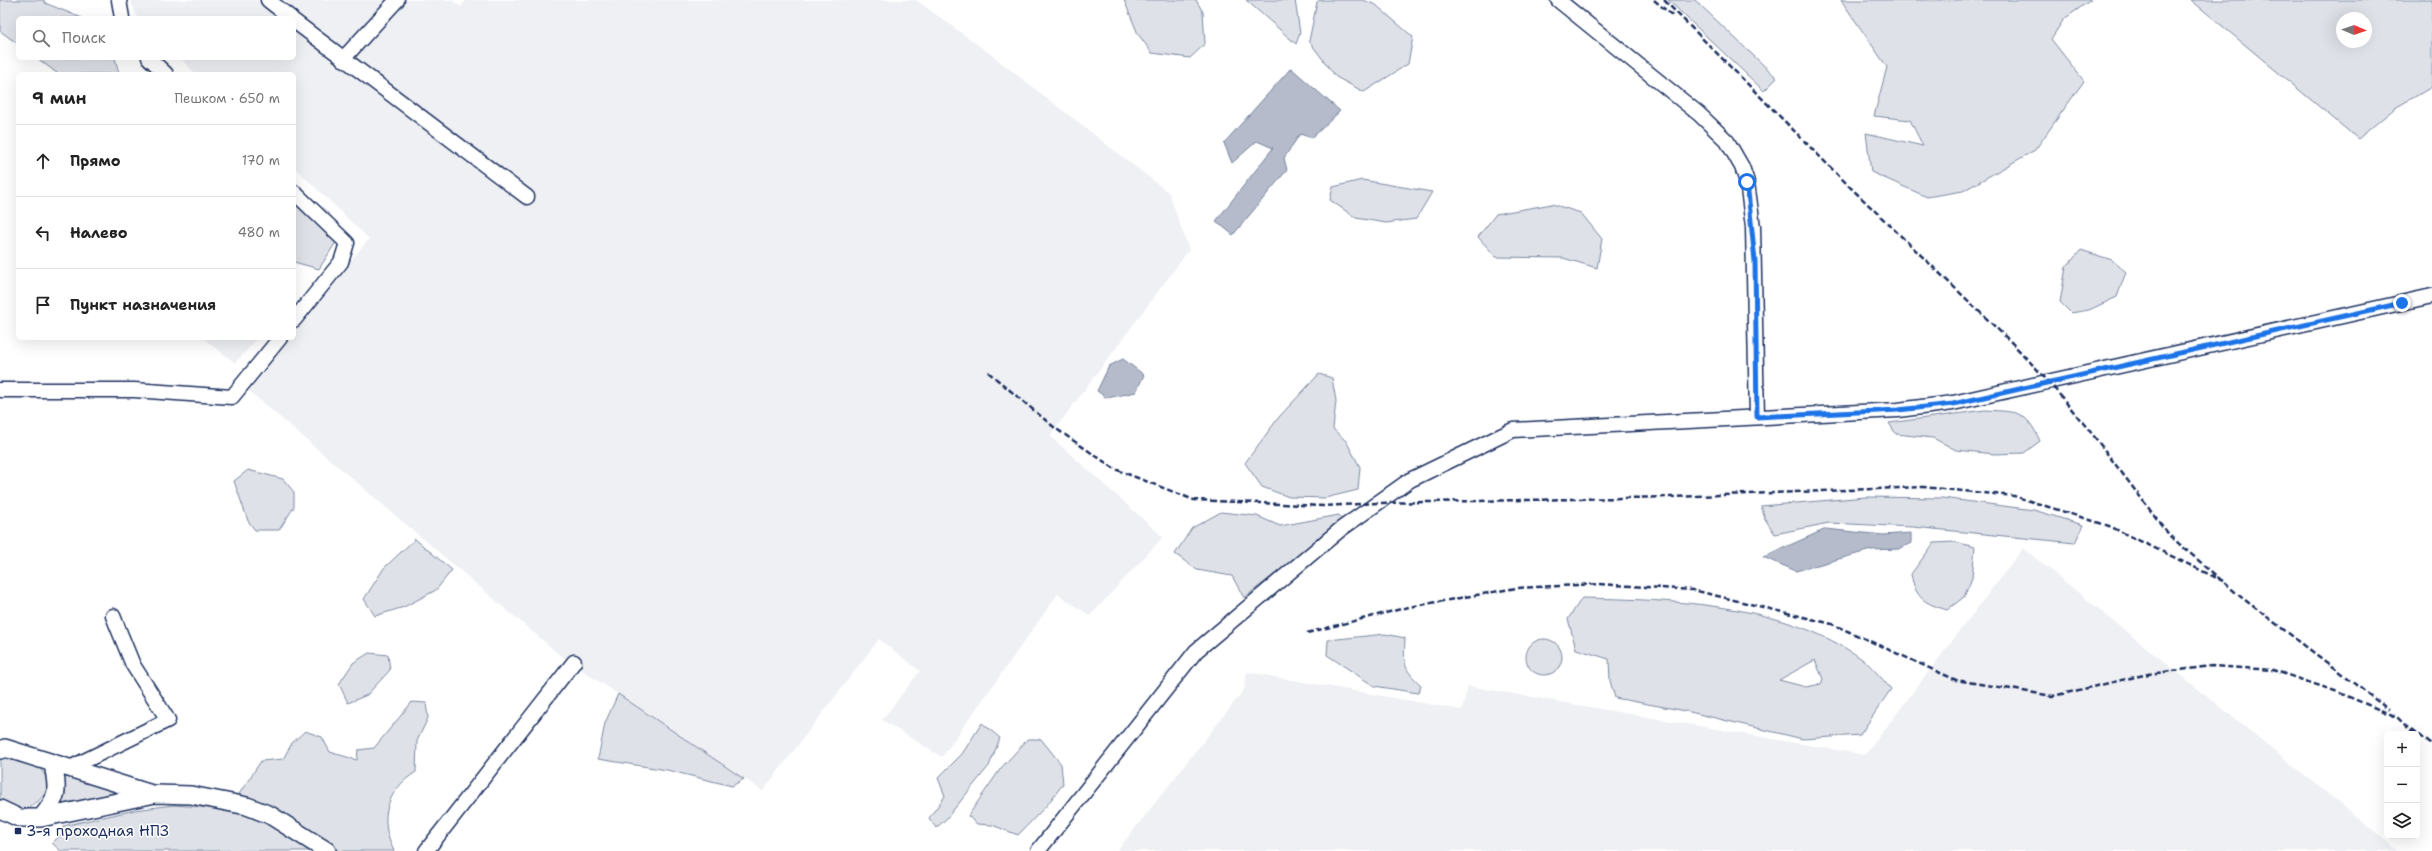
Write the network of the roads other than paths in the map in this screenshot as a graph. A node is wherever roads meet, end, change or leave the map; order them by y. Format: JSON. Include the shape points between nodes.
{"nodes":[{"id":1,"x":119,"y":0,"type":"edge"},
{"id":2,"x":268,"y":0,"type":"edge"},
{"id":3,"x":397,"y":0,"type":"edge"},
{"id":4,"x":1558,"y":0,"type":"edge"},
{"id":5,"x":122,"y":16,"type":"edge"},
{"id":6,"x":288,"y":16,"type":"edge"},
{"id":7,"x":296,"y":23,"type":"edge"},
{"id":8,"x":343,"y":59,"type":"junction"},
{"id":9,"x":151,"y":60,"type":"edge"},
{"id":10,"x":164,"y":72,"type":"edge"},
{"id":11,"x":296,"y":194,"type":"edge"},
{"id":12,"x":527,"y":197,"type":"dead end"},
{"id":13,"x":2432,"y":296,"type":"edge"},
{"id":14,"x":296,"y":318,"type":"edge"},
{"id":15,"x":278,"y":340,"type":"edge"},
{"id":16,"x":0,"y":390,"type":"edge"},
{"id":17,"x":1757,"y":417,"type":"junction"},
{"id":18,"x":113,"y":616,"type":"dead end"},
{"id":19,"x":574,"y":662,"type":"dead end"},
{"id":20,"x":2,"y":748,"type":"edge"},
{"id":21,"x":61,"y":767,"type":"junction"},
{"id":22,"x":154,"y":794,"type":"junction"},
{"id":23,"x":0,"y":809,"type":"edge"},
{"id":24,"x":41,"y":818,"type":"junction"},
{"id":25,"x":327,"y":851,"type":"edge"},
{"id":26,"x":426,"y":851,"type":"edge"},
{"id":27,"x":1038,"y":851,"type":"edge"}],
"edges":[{"from":1,"to":5,"type":"street"},
{"from":2,"to":6,"type":"street"},
{"from":3,"to":8,"type":"street"},
{"from":4,"to":17,"type":"street","via":[[1699,114],[1726,141],[1742,167],[1747,182],[1753,227]]},
{"from":7,"to":8,"type":"street"},
{"from":8,"to":12,"type":"street"},
{"from":9,"to":10,"type":"street"},
{"from":11,"to":14,"type":"street","via":[[347,244],[341,262]]},
{"from":13,"to":17,"type":"street","via":[[1953,404],[1898,410]]},
{"from":15,"to":16,"type":"street","via":[[232,397],[134,390]]},
{"from":17,"to":27,"type":"street","via":[[1513,430],[1410,480],[1341,529],[1196,650]]},
{"from":18,"to":21,"type":"street","via":[[133,665],[168,720]]},
{"from":19,"to":26,"type":"street"},
{"from":20,"to":21,"type":"main road"},
{"from":21,"to":22,"type":"main road"},
{"from":21,"to":24,"type":"main road","via":[[54,803]]},
{"from":22,"to":24,"type":"main road"},
{"from":22,"to":25,"type":"main road","via":[[192,795],[247,806],[270,815]]},
{"from":23,"to":24,"type":"main road","via":[[19,818]]}]}
